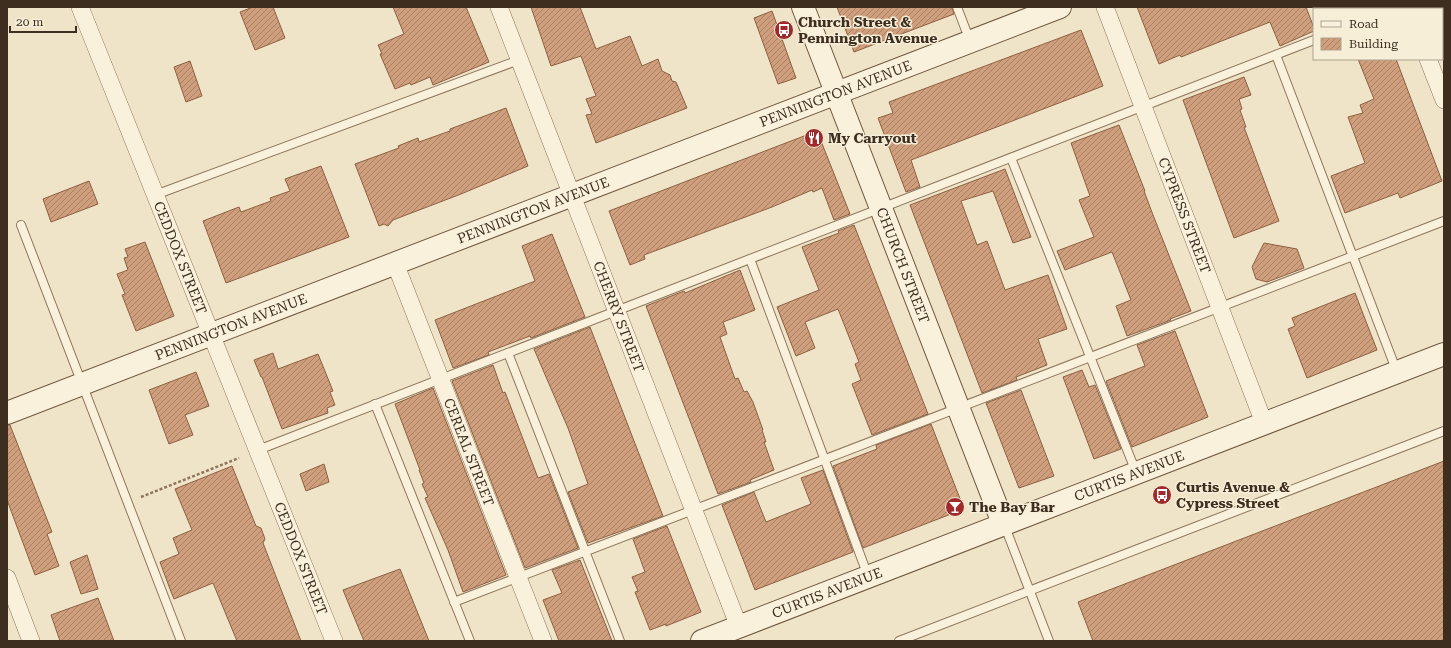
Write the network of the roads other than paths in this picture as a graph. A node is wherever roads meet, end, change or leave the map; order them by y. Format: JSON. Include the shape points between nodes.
{"nodes":[{"id":1,"x":80,"y":7,"type":"edge"},
{"id":2,"x":499,"y":7,"type":"edge"},
{"id":3,"x":803,"y":7,"type":"edge"},
{"id":4,"x":957,"y":7,"type":"edge"},
{"id":5,"x":1060,"y":7,"type":"edge"},
{"id":6,"x":1105,"y":7,"type":"edge"},
{"id":7,"x":1313,"y":40,"type":"edge"},
{"id":8,"x":971,"y":42,"type":"junction"},
{"id":9,"x":1276,"y":55,"type":"junction"},
{"id":10,"x":519,"y":60,"type":"junction"},
{"id":11,"x":1428,"y":60,"type":"edge"},
{"id":12,"x":836,"y":93,"type":"junction"},
{"id":13,"x":1444,"y":100,"type":"edge"},
{"id":14,"x":1143,"y":106,"type":"junction"},
{"id":15,"x":1011,"y":158,"type":"junction"},
{"id":16,"x":155,"y":195,"type":"junction"},
{"id":17,"x":571,"y":195,"type":"junction"},
{"id":18,"x":881,"y":208,"type":"junction"},
{"id":19,"x":1444,"y":221,"type":"edge"},
{"id":20,"x":21,"y":225,"type":"dead end"},
{"id":21,"x":1353,"y":256,"type":"junction"},
{"id":22,"x":750,"y":259,"type":"junction"},
{"id":23,"x":395,"y":263,"type":"junction"},
{"id":24,"x":1220,"y":307,"type":"junction"},
{"id":25,"x":616,"y":311,"type":"junction"},
{"id":26,"x":211,"y":334,"type":"junction"},
{"id":27,"x":508,"y":353,"type":"junction"},
{"id":28,"x":1444,"y":354,"type":"edge"},
{"id":29,"x":1090,"y":357,"type":"junction"},
{"id":30,"x":1397,"y":372,"type":"junction"},
{"id":31,"x":440,"y":379,"type":"junction"},
{"id":32,"x":82,"y":384,"type":"junction"},
{"id":33,"x":375,"y":404,"type":"junction"},
{"id":34,"x":958,"y":408,"type":"junction"},
{"id":35,"x":7,"y":413,"type":"edge"},
{"id":36,"x":1264,"y":423,"type":"junction"},
{"id":37,"x":1444,"y":431,"type":"edge"},
{"id":38,"x":258,"y":450,"type":"junction"},
{"id":39,"x":825,"y":460,"type":"junction"},
{"id":40,"x":1136,"y":473,"type":"junction"},
{"id":41,"x":693,"y":510,"type":"junction"},
{"id":42,"x":1004,"y":524,"type":"junction"},
{"id":43,"x":585,"y":552,"type":"junction"},
{"id":44,"x":868,"y":577,"type":"junction"},
{"id":45,"x":7,"y":578,"type":"edge"},
{"id":46,"x":518,"y":578,"type":"junction"},
{"id":47,"x":1030,"y":591,"type":"junction"},
{"id":48,"x":454,"y":602,"type":"junction"},
{"id":49,"x":738,"y":627,"type":"junction"},
{"id":50,"x":31,"y":641,"type":"edge"},
{"id":51,"x":181,"y":641,"type":"edge"},
{"id":52,"x":334,"y":641,"type":"edge"},
{"id":53,"x":470,"y":641,"type":"edge"},
{"id":54,"x":543,"y":641,"type":"edge"},
{"id":55,"x":620,"y":641,"type":"edge"},
{"id":56,"x":702,"y":641,"type":"edge"},
{"id":57,"x":899,"y":641,"type":"edge"},
{"id":58,"x":1049,"y":641,"type":"edge"}],
"edges":[{"from":1,"to":16,"type":"street","name":"CEDDOX STREET"},
{"from":2,"to":10,"type":"street","name":"CHERRY STREET"},
{"from":3,"to":12,"type":"main road","name":"CHURCH STREET"},
{"from":4,"to":8,"type":"lane"},
{"from":5,"to":8,"type":"main road","name":"PENNINGTON AVENUE"},
{"from":6,"to":14,"type":"street","name":"CYPRESS STREET"},
{"from":7,"to":9,"type":"lane"},
{"from":8,"to":12,"type":"main road","name":"PENNINGTON AVENUE"},
{"from":9,"to":14,"type":"lane"},
{"from":9,"to":21,"type":"lane"},
{"from":10,"to":16,"type":"lane"},
{"from":10,"to":17,"type":"street","name":"CHERRY STREET"},
{"from":11,"to":13,"type":"street"},
{"from":12,"to":17,"type":"main road","name":"PENNINGTON AVENUE"},
{"from":12,"to":18,"type":"main road","name":"CHURCH STREET"},
{"from":14,"to":15,"type":"lane"},
{"from":14,"to":24,"type":"street","name":"CYPRESS STREET"},
{"from":15,"to":18,"type":"lane"},
{"from":15,"to":29,"type":"lane"},
{"from":16,"to":26,"type":"street","name":"CEDDOX STREET"},
{"from":17,"to":23,"type":"main road","name":"PENNINGTON AVENUE"},
{"from":17,"to":25,"type":"street","name":"CHERRY STREET"},
{"from":18,"to":22,"type":"lane"},
{"from":18,"to":34,"type":"main road","name":"CHURCH STREET"},
{"from":19,"to":21,"type":"lane"},
{"from":20,"to":32,"type":"lane"},
{"from":21,"to":24,"type":"lane"},
{"from":21,"to":30,"type":"lane"},
{"from":22,"to":25,"type":"lane"},
{"from":22,"to":39,"type":"lane"},
{"from":23,"to":26,"type":"main road","name":"PENNINGTON AVENUE"},
{"from":23,"to":31,"type":"street","name":"CEREAL STREET"},
{"from":24,"to":29,"type":"lane"},
{"from":24,"to":36,"type":"street","name":"CYPRESS STREET"},
{"from":25,"to":27,"type":"lane"},
{"from":25,"to":41,"type":"street","name":"CHERRY STREET"},
{"from":26,"to":32,"type":"main road","name":"PENNINGTON AVENUE"},
{"from":26,"to":38,"type":"street","name":"CEDDOX STREET"},
{"from":27,"to":31,"type":"lane"},
{"from":27,"to":43,"type":"lane"},
{"from":28,"to":30,"type":"main road","name":"CURTIS AVENUE"},
{"from":29,"to":34,"type":"lane"},
{"from":29,"to":40,"type":"lane"},
{"from":30,"to":36,"type":"main road","name":"CURTIS AVENUE"},
{"from":31,"to":33,"type":"lane"},
{"from":31,"to":46,"type":"street","name":"CEREAL STREET"},
{"from":32,"to":35,"type":"main road","name":"PENNINGTON AVENUE"},
{"from":32,"to":51,"type":"lane"},
{"from":33,"to":38,"type":"lane"},
{"from":33,"to":48,"type":"lane"},
{"from":34,"to":39,"type":"lane"},
{"from":34,"to":42,"type":"main road","name":"CHURCH STREET"},
{"from":36,"to":40,"type":"main road","name":"CURTIS AVENUE"},
{"from":37,"to":47,"type":"lane"},
{"from":38,"to":52,"type":"street","name":"CEDDOX STREET"},
{"from":39,"to":41,"type":"lane"},
{"from":39,"to":44,"type":"lane"},
{"from":40,"to":42,"type":"main road","name":"CURTIS AVENUE"},
{"from":41,"to":43,"type":"lane"},
{"from":41,"to":49,"type":"street","name":"CHERRY STREET"},
{"from":42,"to":44,"type":"main road","name":"CURTIS AVENUE"},
{"from":42,"to":47,"type":"lane"},
{"from":43,"to":46,"type":"lane"},
{"from":43,"to":55,"type":"lane"},
{"from":44,"to":49,"type":"main road","name":"CURTIS AVENUE"},
{"from":45,"to":50,"type":"street"},
{"from":46,"to":48,"type":"lane"},
{"from":46,"to":54,"type":"street","name":"CEREAL STREET"},
{"from":47,"to":57,"type":"lane"},
{"from":47,"to":58,"type":"lane"},
{"from":48,"to":53,"type":"lane"},
{"from":49,"to":56,"type":"main road","name":"CURTIS AVENUE"}]}
